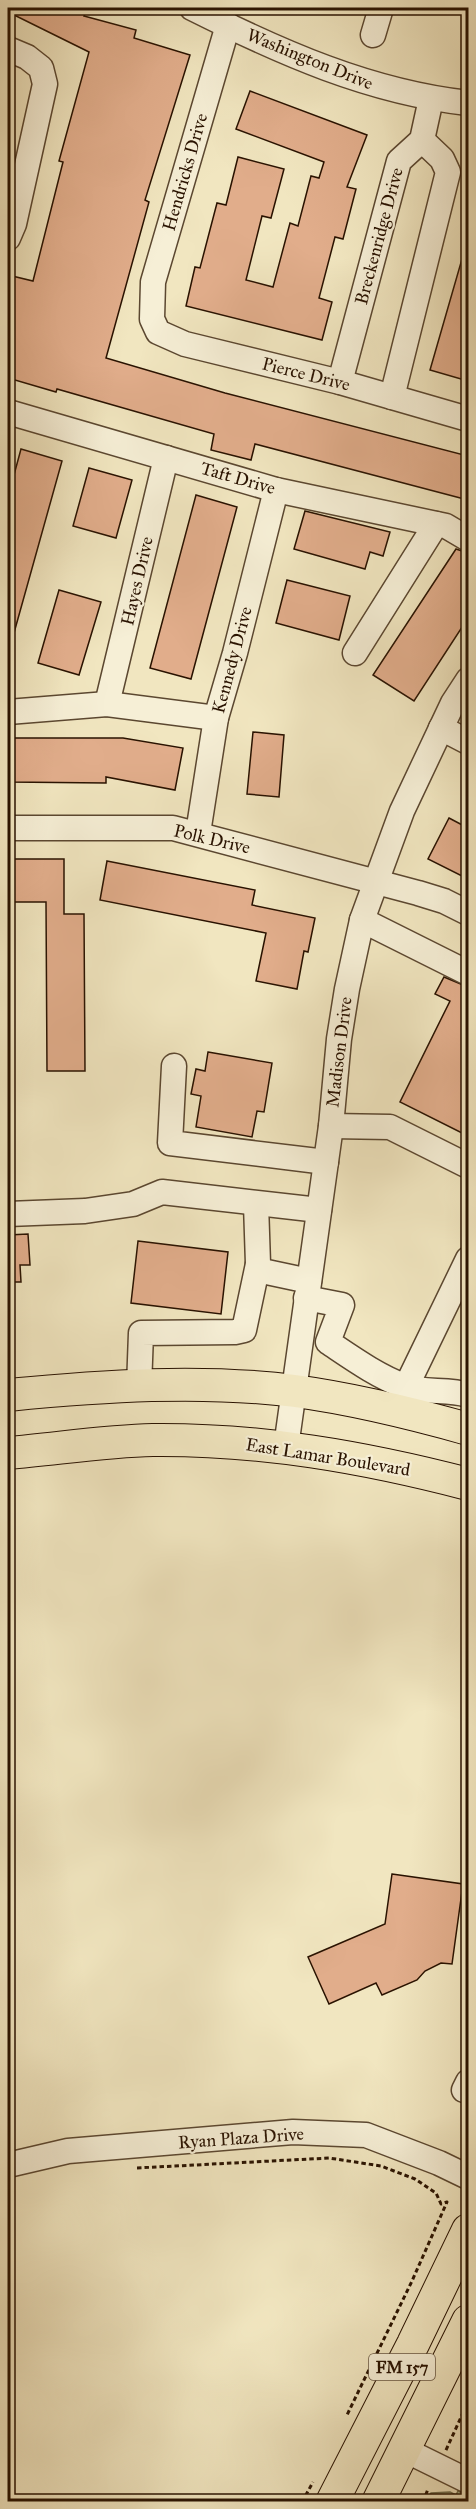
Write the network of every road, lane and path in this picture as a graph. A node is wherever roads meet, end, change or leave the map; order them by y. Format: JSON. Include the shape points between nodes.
{"nodes":[{"id":1,"x":192,"y":8,"type":"edge"},
{"id":2,"x":381,"y":8,"type":"edge"},
{"id":3,"x":228,"y":25,"type":"junction"},
{"id":4,"x":373,"y":35,"type":"dead end"},
{"id":5,"x":8,"y":49,"type":"edge"},
{"id":6,"x":431,"y":99,"type":"junction"},
{"id":7,"x":468,"y":103,"type":"edge"},
{"id":8,"x":422,"y":140,"type":"junction"},
{"id":9,"x":8,"y":238,"type":"edge"},
{"id":10,"x":152,"y":319,"type":"joint"},
{"id":11,"x":340,"y":382,"type":"junction"},
{"id":12,"x":393,"y":398,"type":"junction"},
{"id":13,"x":8,"y":412,"type":"edge"},
{"id":14,"x":468,"y":419,"type":"edge"},
{"id":15,"x":166,"y":459,"type":"junction"},
{"id":16,"x":276,"y":490,"type":"junction"},
{"id":17,"x":436,"y":524,"type":"junction"},
{"id":18,"x":468,"y":539,"type":"edge"},
{"id":19,"x":355,"y":653,"type":"dead end"},
{"id":20,"x":468,"y":680,"type":"edge"},
{"id":21,"x":107,"y":704,"type":"junction"},
{"id":22,"x":8,"y":712,"type":"edge"},
{"id":23,"x":216,"y":718,"type":"junction"},
{"id":24,"x":441,"y":728,"type":"junction"},
{"id":25,"x":468,"y":742,"type":"edge"},
{"id":26,"x":8,"y":828,"type":"edge"},
{"id":27,"x":198,"y":833,"type":"junction"},
{"id":28,"x":377,"y":882,"type":"junction"},
{"id":29,"x":468,"y":913,"type":"edge"},
{"id":30,"x":362,"y":920,"type":"junction"},
{"id":31,"x":468,"y":973,"type":"edge"},
{"id":32,"x":174,"y":1066,"type":"dead end"},
{"id":33,"x":331,"y":1126,"type":"junction"},
{"id":34,"x":326,"y":1162,"type":"junction"},
{"id":35,"x":468,"y":1166,"type":"edge"},
{"id":36,"x":256,"y":1204,"type":"junction"},
{"id":37,"x":319,"y":1210,"type":"junction"},
{"id":38,"x":8,"y":1214,"type":"edge"},
{"id":39,"x":468,"y":1259,"type":"edge"},
{"id":40,"x":258,"y":1264,"type":"junction"},
{"id":41,"x":308,"y":1289,"type":"junction"},
{"id":42,"x":139,"y":1387,"type":"junction"},
{"id":43,"x":294,"y":1391,"type":"junction"},
{"id":44,"x":8,"y":1395,"type":"edge"},
{"id":45,"x":468,"y":1395,"type":"edge"},
{"id":46,"x":402,"y":1398,"type":"junction"},
{"id":47,"x":468,"y":1429,"type":"edge"},
{"id":48,"x":286,"y":1446,"type":"junction"},
{"id":49,"x":8,"y":1453,"type":"edge"},
{"id":50,"x":468,"y":1484,"type":"edge"},
{"id":51,"x":8,"y":2164,"type":"edge"},
{"id":52,"x":126,"y":2168,"type":"dead end"},
{"id":53,"x":468,"y":2177,"type":"edge"},
{"id":54,"x":468,"y":2230,"type":"edge"},
{"id":55,"x":468,"y":2321,"type":"edge"},
{"id":56,"x":468,"y":2402,"type":"edge"},
{"id":57,"x":345,"y":2420,"type":"dead end"},
{"id":58,"x":405,"y":2450,"type":"junction"},
{"id":59,"x":444,"y":2455,"type":"dead end"},
{"id":60,"x":318,"y":2473,"type":"dead end"},
{"id":61,"x":468,"y":2481,"type":"edge"},
{"id":62,"x":428,"y":2489,"type":"dead end"},
{"id":63,"x":302,"y":2502,"type":"edge"},
{"id":64,"x":332,"y":2502,"type":"edge"},
{"id":65,"x":378,"y":2502,"type":"edge"},
{"id":66,"x":423,"y":2502,"type":"edge"}],
"edges":[{"from":1,"to":3,"type":"street","name":"Washington Drive"},
{"from":2,"to":4,"type":"street"},
{"from":3,"to":6,"type":"street","name":"Washington Drive","via":[[313,64]]},
{"from":3,"to":10,"type":"street","name":"Hendricks Drive","via":[[153,282]]},
{"from":5,"to":9,"type":"street","via":[[41,68],[45,84]]},
{"from":6,"to":7,"type":"street","name":"Washington Drive"},
{"from":6,"to":8,"type":"street"},
{"from":8,"to":11,"type":"street","name":"Breckenridge Drive","via":[[399,161]]},
{"from":8,"to":12,"type":"street","via":[[442,159],[448,172]]},
{"from":10,"to":11,"type":"street","name":"Pierce Drive","via":[[158,332],[185,344]]},
{"from":11,"to":12,"type":"street","name":"Pierce Drive"},
{"from":12,"to":14,"type":"street","name":"Pierce Drive"},
{"from":13,"to":15,"type":"street","name":"Taft Drive"},
{"from":15,"to":16,"type":"street","name":"Taft Drive"},
{"from":15,"to":21,"type":"street","name":"Hayes Drive"},
{"from":16,"to":17,"type":"street","name":"Taft Drive"},
{"from":16,"to":23,"type":"street","name":"Kennedy Drive"},
{"from":17,"to":18,"type":"street","name":"Taft Drive"},
{"from":17,"to":19,"type":"street"},
{"from":20,"to":24,"type":"street","name":"Madison Drive"},
{"from":21,"to":22,"type":"street"},
{"from":21,"to":23,"type":"street"},
{"from":23,"to":27,"type":"street","name":"Kennedy Drive"},
{"from":24,"to":25,"type":"street"},
{"from":24,"to":28,"type":"street","name":"Madison Drive","via":[[402,811]]},
{"from":26,"to":27,"type":"street","name":"Polk Drive","via":[[172,828]]},
{"from":27,"to":28,"type":"street","name":"Polk Drive"},
{"from":28,"to":29,"type":"street","name":"Polk Drive","via":[[444,901]]},
{"from":28,"to":30,"type":"street","name":"Madison Drive"},
{"from":30,"to":31,"type":"street"},
{"from":30,"to":33,"type":"street","name":"Madison Drive","via":[[347,989]]},
{"from":32,"to":34,"type":"street","via":[[170,1143]]},
{"from":33,"to":34,"type":"street","name":"Madison Drive"},
{"from":33,"to":35,"type":"street","via":[[390,1127]]},
{"from":34,"to":37,"type":"street","name":"Madison Drive"},
{"from":36,"to":37,"type":"street"},
{"from":36,"to":38,"type":"street","via":[[162,1192],[133,1204],[86,1211]]},
{"from":36,"to":40,"type":"street"},
{"from":37,"to":41,"type":"street","name":"Madison Drive"},
{"from":39,"to":46,"type":"street"},
{"from":40,"to":41,"type":"street","via":[[262,1271]]},
{"from":40,"to":42,"type":"street","via":[[244,1329],[141,1333]]},
{"from":41,"to":43,"type":"street","name":"Madison Drive"},
{"from":41,"to":46,"type":"street","via":[[342,1305],[328,1342]]},
{"from":42,"to":43,"type":"main road"},
{"from":42,"to":44,"type":"main road"},
{"from":43,"to":46,"type":"main road"},
{"from":43,"to":48,"type":"street","name":"Madison Drive"},
{"from":45,"to":46,"type":"street","via":[[459,1392]]},
{"from":46,"to":47,"type":"main road"},
{"from":48,"to":49,"type":"main road","name":"East Lamar Boulevard","via":[[151,1440]]},
{"from":48,"to":50,"type":"main road","name":"East Lamar Boulevard"},
{"from":51,"to":53,"type":"street","name":"Ryan Plaza Drive","via":[[68,2151],[293,2132],[366,2135]]},
{"from":52,"to":57,"type":"path","via":[[329,2158],[381,2166],[415,2179],[436,2193],[441,2204],[447,2202]]},
{"from":54,"to":64,"type":"main road","number":"FM 157"},
{"from":55,"to":58,"type":"main road","number":"FM 157"},
{"from":56,"to":59,"type":"path"},
{"from":58,"to":61,"type":"street"},
{"from":58,"to":65,"type":"main road","number":"FM 157"},
{"from":60,"to":63,"type":"path"},
{"from":62,"to":66,"type":"path"}]}
